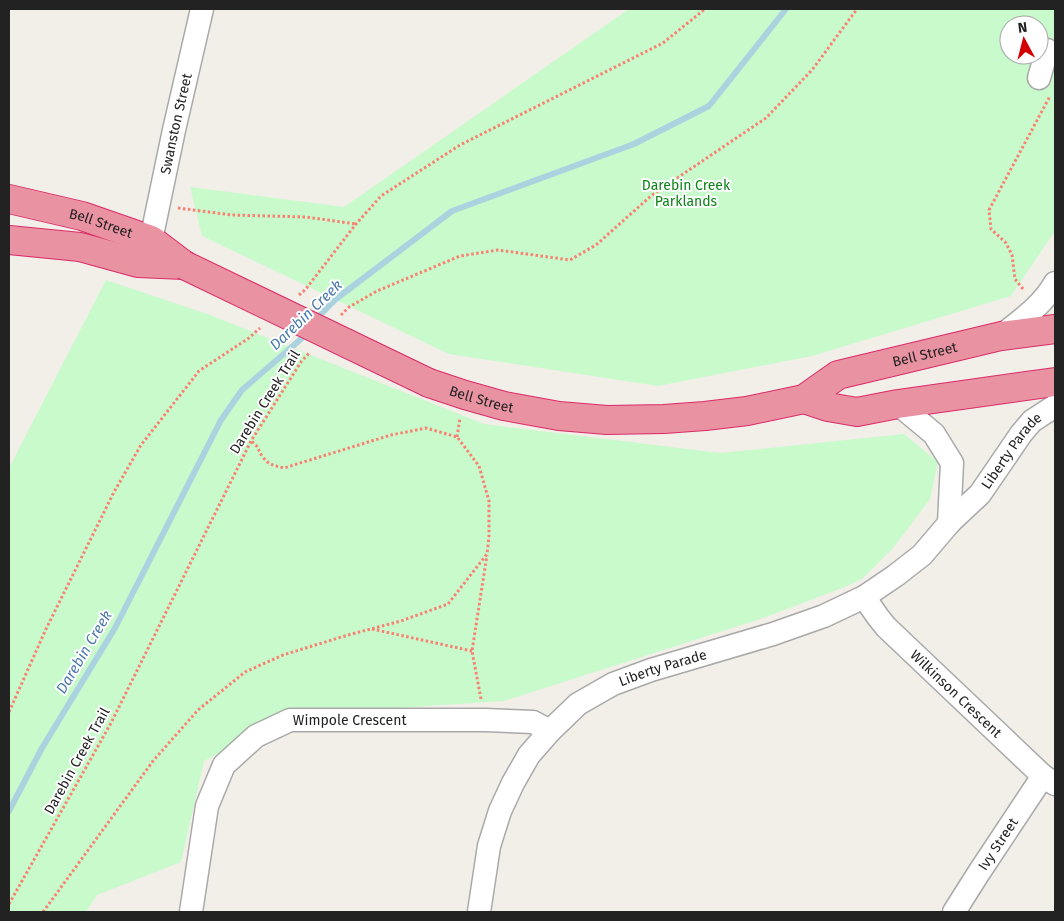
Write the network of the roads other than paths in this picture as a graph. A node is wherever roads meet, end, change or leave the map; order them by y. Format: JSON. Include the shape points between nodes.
{"nodes":[{"id":1,"x":202,"y":9,"type":"edge"},
{"id":2,"x":1046,"y":65,"type":"edge"},
{"id":3,"x":1045,"y":86,"type":"road end"},
{"id":4,"x":9,"y":199,"type":"edge"},
{"id":5,"x":9,"y":240,"type":"edge"},
{"id":6,"x":152,"y":240,"type":"junction"},
{"id":7,"x":184,"y":265,"type":"junction"},
{"id":8,"x":1054,"y":286,"type":"edge"},
{"id":9,"x":1055,"y":329,"type":"edge"},
{"id":10,"x":1001,"y":336,"type":"junction"},
{"id":11,"x":1055,"y":382,"type":"edge"},
{"id":12,"x":804,"y":400,"type":"junction"},
{"id":13,"x":898,"y":404,"type":"junction"},
{"id":14,"x":1055,"y":406,"type":"edge"},
{"id":15,"x":951,"y":521,"type":"junction"},
{"id":16,"x":864,"y":597,"type":"junction"},
{"id":17,"x":550,"y":731,"type":"junction"},
{"id":18,"x":1049,"y":780,"type":"edge"},
{"id":19,"x":191,"y":912,"type":"edge"},
{"id":20,"x":479,"y":912,"type":"edge"},
{"id":21,"x":954,"y":912,"type":"edge"}],
"edges":[{"from":1,"to":6,"type":"street","name":"Swanston Street"},
{"from":2,"to":3,"type":"street"},
{"from":4,"to":6,"type":"highway","name":"Bell Street","via":[[82,216]]},
{"from":5,"to":7,"type":"highway","name":"Bell Street","via":[[80,247],[138,263]]},
{"from":6,"to":7,"type":"highway","name":"Bell Street"},
{"from":7,"to":12,"type":"highway","name":"Bell Street","bridge":true,"via":[[429,383],[504,406],[559,416],[607,420],[664,419],[706,416]]},
{"from":8,"to":10,"type":"street","via":[[1038,305]]},
{"from":9,"to":10,"type":"highway","name":"Bell Street"},
{"from":10,"to":12,"type":"highway","name":"Bell Street","via":[[838,375]]},
{"from":11,"to":13,"type":"highway","name":"Bell Street"},
{"from":12,"to":13,"type":"highway","name":"Bell Street","via":[[858,412]]},
{"from":13,"to":15,"type":"street","via":[[934,434],[952,463],[949,523]]},
{"from":14,"to":15,"type":"street","name":"Liberty Parade","via":[[1032,421],[980,494]]},
{"from":15,"to":16,"type":"street","name":"Liberty Parade","via":[[922,555]]},
{"from":16,"to":17,"type":"street","name":"Liberty Parade","via":[[824,616],[773,634],[613,684],[578,704]]},
{"from":16,"to":18,"type":"street","name":"Wilkinson Crescent","via":[[886,627]]},
{"from":17,"to":19,"type":"street","name":"Wimpole Crescent","via":[[533,722],[290,720],[256,736],[224,765],[207,806]]},
{"from":17,"to":20,"type":"street","name":"Liberty Parade","via":[[529,755],[500,811],[489,846]]},
{"from":18,"to":21,"type":"street","name":"Ivy Street","via":[[978,874]]}]}
